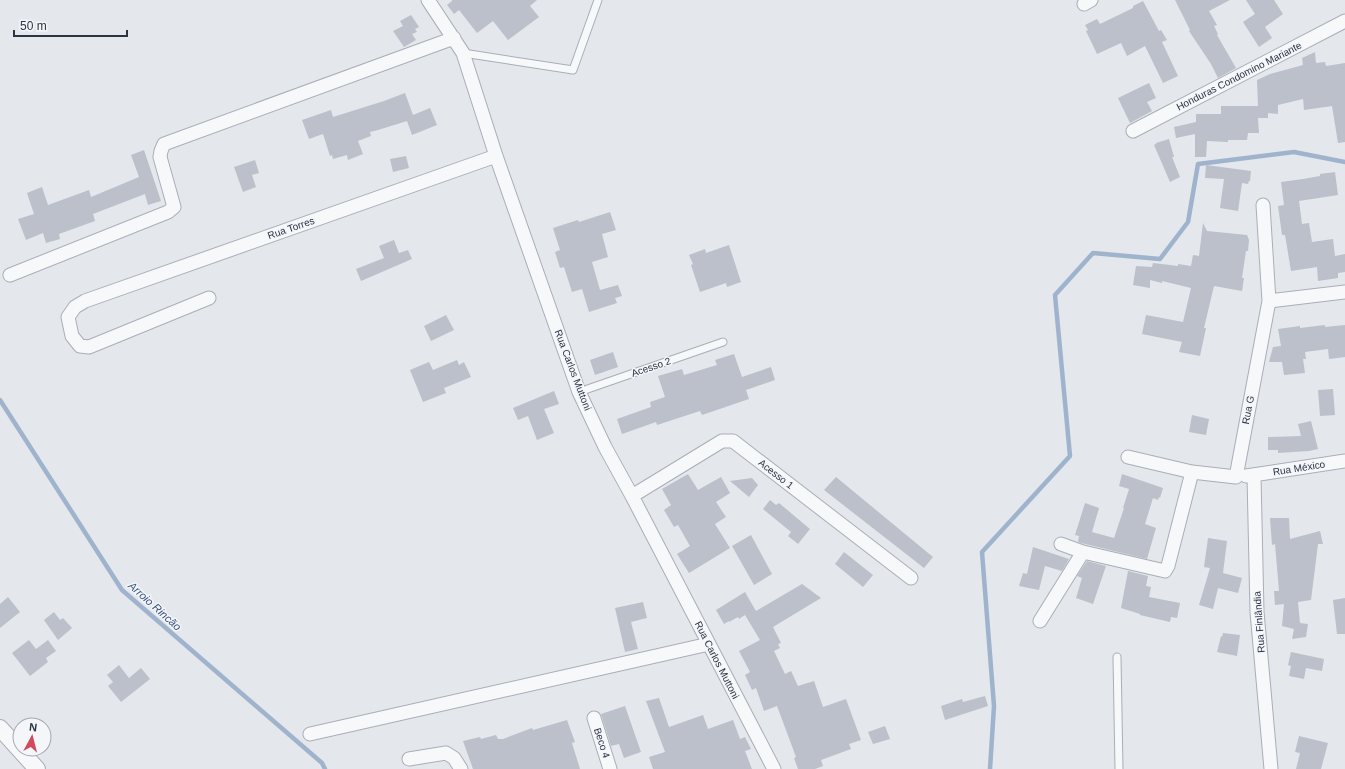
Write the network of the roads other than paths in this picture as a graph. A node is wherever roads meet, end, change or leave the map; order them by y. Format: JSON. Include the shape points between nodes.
{"nodes":[{"id":1,"x":428,"y":0,"type":"edge"},
{"id":2,"x":598,"y":0,"type":"edge"},
{"id":3,"x":1345,"y":21,"type":"edge"},
{"id":4,"x":454,"y":38,"type":"junction"},
{"id":5,"x":463,"y":53,"type":"junction"},
{"id":6,"x":1133,"y":131,"type":"dead end"},
{"id":7,"x":496,"y":156,"type":"junction"},
{"id":8,"x":1263,"y":205,"type":"dead end"},
{"id":9,"x":10,"y":275,"type":"dead end"},
{"id":10,"x":1345,"y":292,"type":"edge"},
{"id":11,"x":209,"y":298,"type":"dead end"},
{"id":12,"x":1269,"y":301,"type":"junction"},
{"id":13,"x":723,"y":342,"type":"dead end"},
{"id":14,"x":579,"y":392,"type":"junction"},
{"id":15,"x":1128,"y":457,"type":"dead end"},
{"id":16,"x":1345,"y":461,"type":"edge"},
{"id":17,"x":1192,"y":472,"type":"junction"},
{"id":18,"x":1254,"y":476,"type":"junction"},
{"id":19,"x":1236,"y":477,"type":"junction"},
{"id":20,"x":632,"y":496,"type":"junction"},
{"id":21,"x":1062,"y":544,"type":"dead end"},
{"id":22,"x":1083,"y":552,"type":"junction"},
{"id":23,"x":911,"y":578,"type":"dead end"},
{"id":24,"x":1040,"y":621,"type":"dead end"},
{"id":25,"x":709,"y":644,"type":"junction"},
{"id":26,"x":1117,"y":657,"type":"dead end"},
{"id":27,"x":594,"y":718,"type":"dead end"},
{"id":28,"x":0,"y":728,"type":"edge"},
{"id":29,"x":310,"y":734,"type":"dead end"},
{"id":30,"x":409,"y":759,"type":"dead end"},
{"id":31,"x":37,"y":769,"type":"edge"},
{"id":32,"x":461,"y":769,"type":"edge"},
{"id":33,"x":610,"y":769,"type":"edge"},
{"id":34,"x":774,"y":769,"type":"edge"},
{"id":35,"x":1118,"y":769,"type":"edge"},
{"id":36,"x":1271,"y":769,"type":"edge"}],
"edges":[{"from":1,"to":4,"type":"street","name":"Rua Carlos Muttoni"},
{"from":2,"to":5,"type":"lane","via":[[573,70]]},
{"from":3,"to":6,"type":"street","name":"Honduras Condomino Mariante"},
{"from":4,"to":5,"type":"street","name":"Rua Carlos Muttoni"},
{"from":4,"to":9,"type":"street","via":[[164,144],[160,157],[174,207],[168,212]]},
{"from":5,"to":7,"type":"street","name":"Rua Carlos Muttoni"},
{"from":7,"to":11,"type":"street","name":"Rua Torres","via":[[85,301],[75,307],[68,317],[72,336],[80,346],[89,347]]},
{"from":7,"to":14,"type":"street","name":"Rua Carlos Muttoni"},
{"from":8,"to":12,"type":"street","name":"Rua G"},
{"from":10,"to":12,"type":"street"},
{"from":12,"to":19,"type":"street","name":"Rua G"},
{"from":13,"to":14,"type":"lane","name":"Acesso 2"},
{"from":14,"to":20,"type":"street","name":"Rua Carlos Muttoni"},
{"from":15,"to":17,"type":"street"},
{"from":16,"to":18,"type":"street","name":"Rua México"},
{"from":17,"to":19,"type":"street"},
{"from":17,"to":22,"type":"street","via":[[1165,571]]},
{"from":18,"to":19,"type":"street","name":"Rua México"},
{"from":18,"to":36,"type":"street","name":"Rua Finlândia","via":[[1257,612]]},
{"from":20,"to":23,"type":"street","name":"Acesso 1","via":[[722,441],[732,441]]},
{"from":20,"to":25,"type":"street","name":"Rua Carlos Muttoni"},
{"from":21,"to":22,"type":"street"},
{"from":22,"to":24,"type":"street"},
{"from":25,"to":29,"type":"street"},
{"from":25,"to":34,"type":"street","name":"Rua Carlos Muttoni"},
{"from":26,"to":35,"type":"lane"},
{"from":27,"to":33,"type":"street","name":"Beco 4"},
{"from":28,"to":31,"type":"street"},
{"from":30,"to":32,"type":"street","via":[[446,754],[454,758]]}]}
